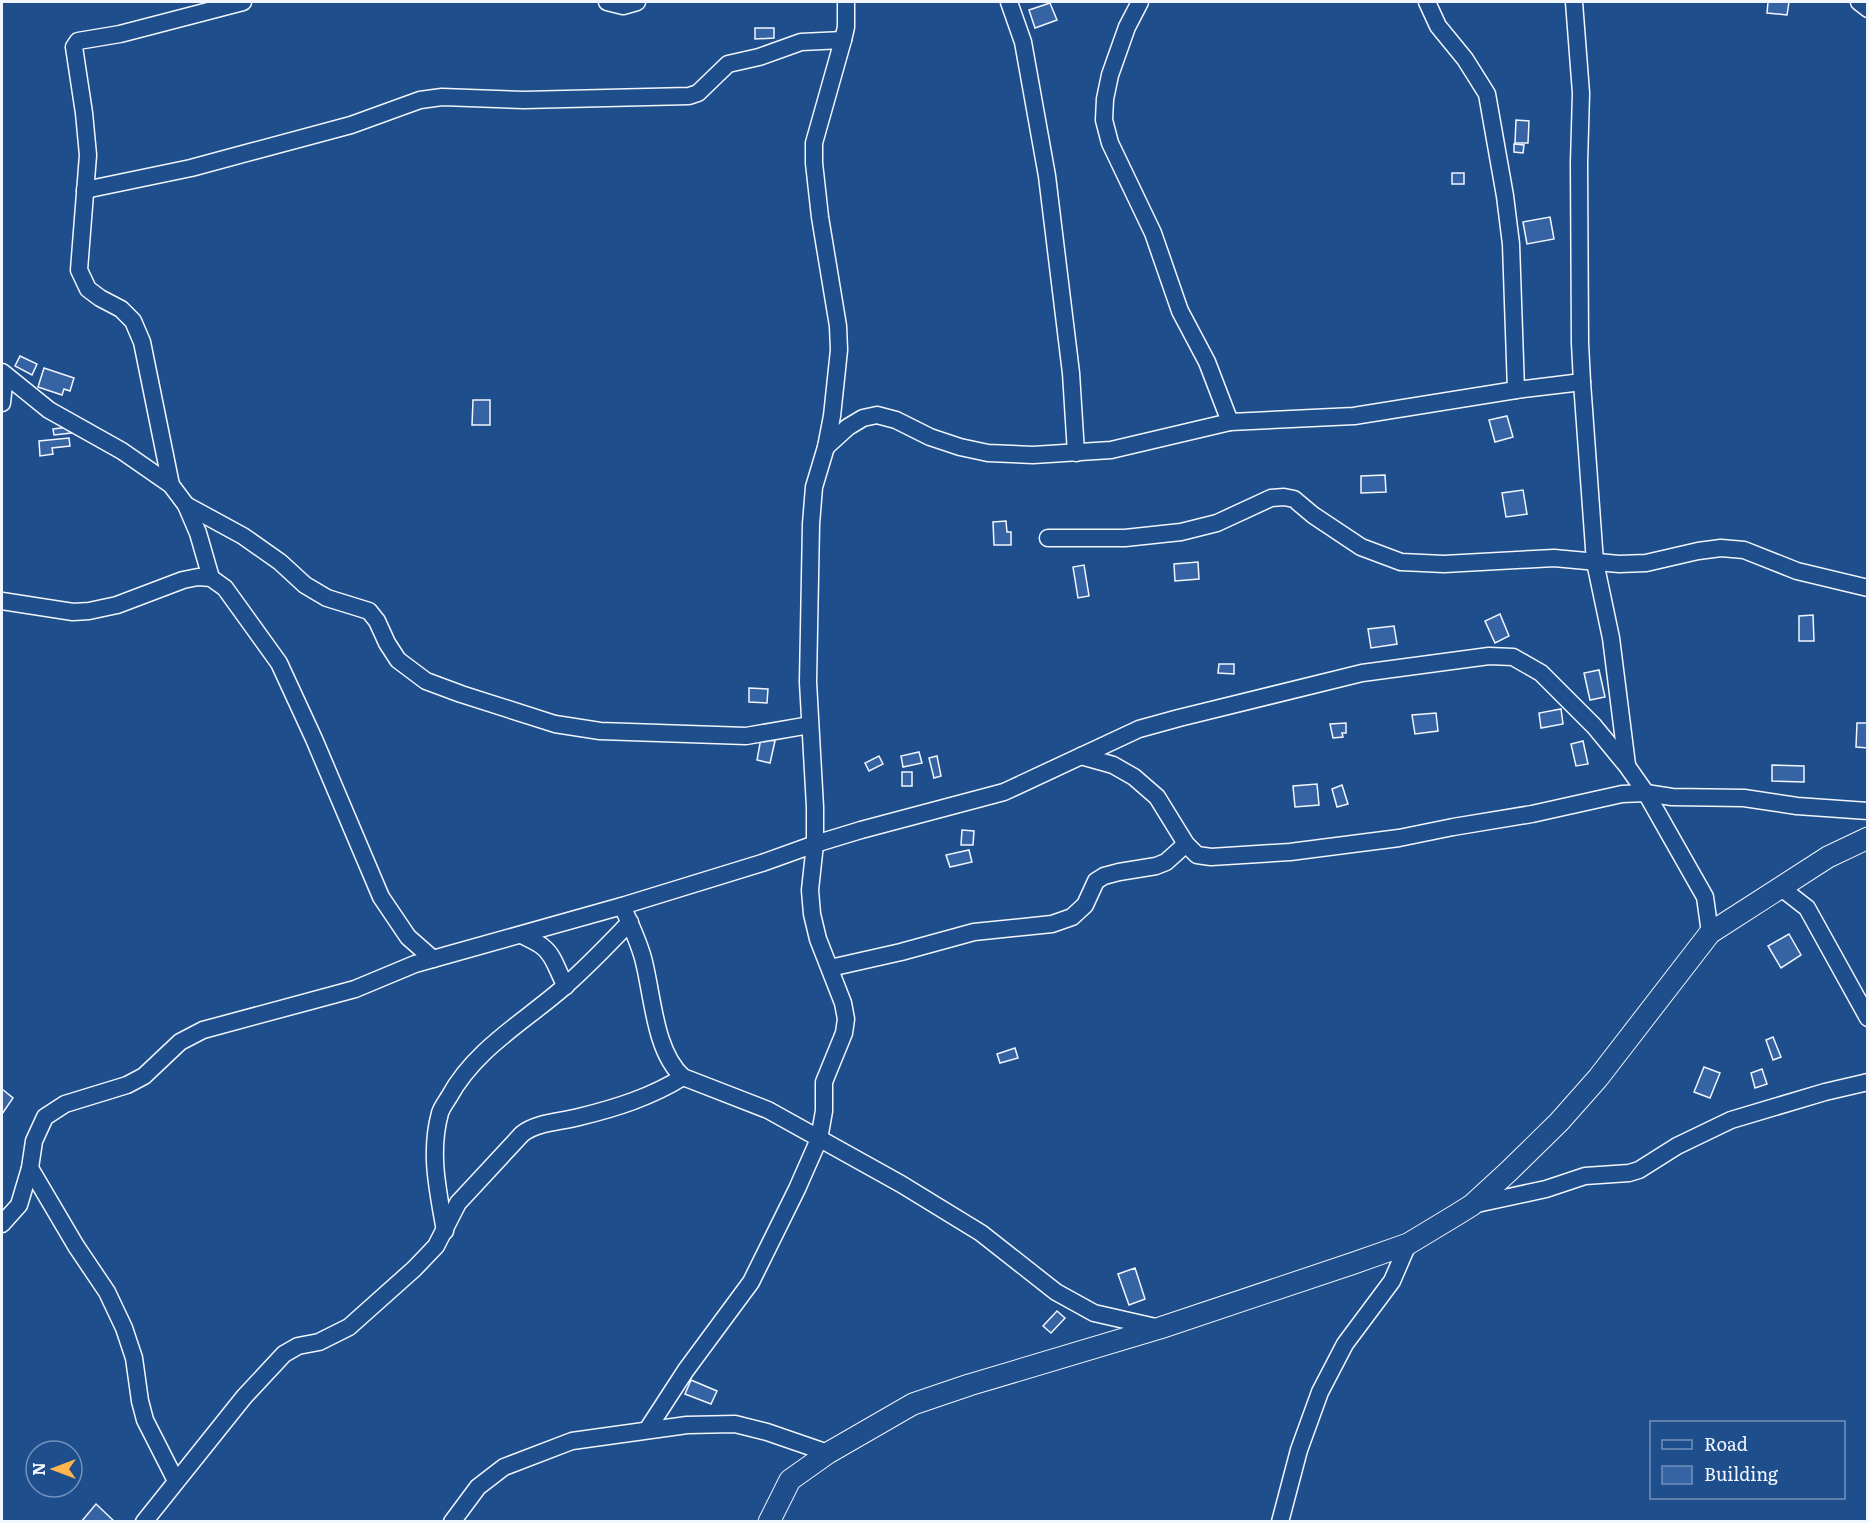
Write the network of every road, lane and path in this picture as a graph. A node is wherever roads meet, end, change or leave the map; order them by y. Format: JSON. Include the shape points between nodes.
{"nodes":[{"id":1,"x":243,"y":2,"type":"edge"},
{"id":2,"x":607,"y":2,"type":"edge"},
{"id":3,"x":637,"y":2,"type":"edge"},
{"id":4,"x":846,"y":2,"type":"edge"},
{"id":5,"x":862,"y":2,"type":"edge"},
{"id":6,"x":1009,"y":2,"type":"edge"},
{"id":7,"x":1140,"y":2,"type":"edge"},
{"id":8,"x":1427,"y":2,"type":"edge"},
{"id":9,"x":1574,"y":2,"type":"edge"},
{"id":10,"x":1859,"y":2,"type":"edge"},
{"id":11,"x":1868,"y":9,"type":"edge"},
{"id":12,"x":845,"y":33,"type":"junction"},
{"id":13,"x":85,"y":190,"type":"junction"},
{"id":14,"x":3,"y":374,"type":"edge"},
{"id":15,"x":1582,"y":382,"type":"junction"},
{"id":16,"x":1516,"y":390,"type":"junction"},
{"id":17,"x":2,"y":403,"type":"edge"},
{"id":18,"x":1230,"y":422,"type":"junction"},
{"id":19,"x":826,"y":447,"type":"junction"},
{"id":20,"x":1076,"y":453,"type":"junction"},
{"id":21,"x":171,"y":485,"type":"junction"},
{"id":22,"x":186,"y":505,"type":"junction"},
{"id":23,"x":1048,"y":538,"type":"dead end"},
{"id":24,"x":1595,"y":562,"type":"junction"},
{"id":25,"x":211,"y":578,"type":"junction"},
{"id":26,"x":1868,"y":588,"type":"edge"},
{"id":27,"x":2,"y":601,"type":"edge"},
{"id":28,"x":810,"y":725,"type":"junction"},
{"id":29,"x":1081,"y":756,"type":"junction"},
{"id":30,"x":1627,"y":766,"type":"junction"},
{"id":31,"x":1646,"y":793,"type":"junction"},
{"id":32,"x":1868,"y":811,"type":"edge"},
{"id":33,"x":1868,"y":838,"type":"edge"},
{"id":34,"x":814,"y":844,"type":"junction"},
{"id":35,"x":1186,"y":844,"type":"junction"},
{"id":36,"x":1780,"y":887,"type":"junction"},
{"id":37,"x":622,"y":906,"type":"junction"},
{"id":38,"x":630,"y":922,"type":"junction"},
{"id":39,"x":1710,"y":933,"type":"junction"},
{"id":40,"x":522,"y":935,"type":"junction"},
{"id":41,"x":432,"y":959,"type":"junction"},
{"id":42,"x":830,"y":968,"type":"junction"},
{"id":43,"x":566,"y":986,"type":"junction"},
{"id":44,"x":1868,"y":1018,"type":"edge"},
{"id":45,"x":683,"y":1077,"type":"junction"},
{"id":46,"x":1868,"y":1082,"type":"edge"},
{"id":47,"x":819,"y":1139,"type":"junction"},
{"id":48,"x":30,"y":1168,"type":"junction"},
{"id":49,"x":1472,"y":1205,"type":"junction"},
{"id":50,"x":2,"y":1224,"type":"edge"},
{"id":51,"x":445,"y":1231,"type":"junction"},
{"id":52,"x":1408,"y":1244,"type":"junction"},
{"id":53,"x":1160,"y":1328,"type":"junction"},
{"id":54,"x":647,"y":1430,"type":"junction"},
{"id":55,"x":828,"y":1453,"type":"junction"},
{"id":56,"x":176,"y":1480,"type":"junction"},
{"id":57,"x":144,"y":1521,"type":"edge"},
{"id":58,"x":452,"y":1521,"type":"edge"},
{"id":59,"x":769,"y":1521,"type":"edge"},
{"id":60,"x":1280,"y":1521,"type":"edge"}],
"edges":[{"from":1,"to":13,"type":"street","via":[[75,43],[88,155]]},
{"from":2,"to":3,"type":"street","via":[[623,6]]},
{"from":4,"to":12,"type":"street"},
{"from":5,"to":12,"type":"street"},
{"from":6,"to":20,"type":"street","via":[[1023,42],[1047,176],[1071,373]]},
{"from":7,"to":18,"type":"street","via":[[1110,75],[1104,120],[1110,143],[1153,233],[1180,311],[1207,362]]},
{"from":8,"to":16,"type":"street","via":[[1438,26],[1487,94],[1511,244]]},
{"from":9,"to":15,"type":"street","via":[[1581,93]]},
{"from":10,"to":11,"type":"street"},
{"from":12,"to":13,"type":"street","via":[[728,64],[698,93],[689,96],[420,100],[351,125],[191,168]]},
{"from":12,"to":19,"type":"street","via":[[814,143],[839,350]]},
{"from":13,"to":21,"type":"street","via":[[79,270],[88,288],[133,321],[142,342]]},
{"from":14,"to":17,"type":"street"},
{"from":14,"to":21,"type":"street","via":[[49,410],[122,451]]},
{"from":15,"to":16,"type":"street"},
{"from":15,"to":24,"type":"street"},
{"from":16,"to":18,"type":"street","via":[[1354,416]]},
{"from":18,"to":20,"type":"street","via":[[1111,450]]},
{"from":19,"to":20,"type":"street","via":[[848,427],[877,415],[930,437],[988,453]]},
{"from":19,"to":28,"type":"street","via":[[814,487],[811,524],[807,682]]},
{"from":21,"to":22,"type":"street"},
{"from":22,"to":25,"type":"street"},
{"from":22,"to":28,"type":"street","via":[[243,536],[327,598],[369,611],[398,660],[426,681],[461,694],[555,724],[600,731],[746,736]]},
{"from":23,"to":24,"type":"street","via":[[1125,538],[1181,532],[1217,523],[1271,498],[1284,497],[1293,499],[1361,547],[1401,562],[1444,564],[1554,558]]},
{"from":24,"to":26,"type":"street","via":[[1646,563],[1710,549],[1744,549],[1797,571]]},
{"from":24,"to":30,"type":"street","via":[[1611,638]]},
{"from":25,"to":27,"type":"street","via":[[183,580],[89,612]]},
{"from":25,"to":41,"type":"street","via":[[225,588],[279,663],[381,897],[408,937]]},
{"from":28,"to":34,"type":"street"},
{"from":29,"to":30,"type":"street","via":[[1139,729],[1362,673],[1489,656],[1513,657],[1541,673]]},
{"from":29,"to":34,"type":"street","via":[[1004,792]]},
{"from":29,"to":35,"type":"street","via":[[1113,765],[1134,777],[1157,797]]},
{"from":30,"to":31,"type":"street"},
{"from":31,"to":32,"type":"street"},
{"from":31,"to":35,"type":"street","via":[[1622,794],[1399,838],[1290,852],[1211,857],[1197,855]]},
{"from":31,"to":39,"type":"street","via":[[1705,897]]},
{"from":33,"to":36,"type":"street"},
{"from":34,"to":37,"type":"street"},
{"from":34,"to":42,"type":"street","via":[[812,914]]},
{"from":35,"to":42,"type":"street","via":[[1156,866],[1104,876],[1096,881],[1084,905],[1072,917],[1052,924],[974,932]]},
{"from":36,"to":39,"type":"street"},
{"from":36,"to":44,"type":"street","via":[[1807,908]]},
{"from":37,"to":38,"type":"street"},
{"from":37,"to":40,"type":"street"},
{"from":38,"to":43,"type":"street"},
{"from":38,"to":45,"type":"street","via":[[643,959],[658,1029],[674,1068]]},
{"from":39,"to":49,"type":"street","via":[[1598,1078],[1559,1122]]},
{"from":40,"to":41,"type":"street"},
{"from":40,"to":43,"type":"street","via":[[545,948]]},
{"from":41,"to":48,"type":"street","via":[[355,989],[203,1030],[180,1042],[144,1076],[64,1104],[45,1117],[34,1141]]},
{"from":42,"to":47,"type":"street","via":[[846,1019],[824,1082]]},
{"from":43,"to":51,"type":"street","via":[[497,1040],[461,1075],[441,1111],[434,1170]]},
{"from":45,"to":47,"type":"street","via":[[768,1110]]},
{"from":45,"to":51,"type":"street","via":[[633,1102],[529,1129],[458,1203]]},
{"from":46,"to":49,"type":"street","via":[[1731,1120],[1639,1170],[1585,1176]]},
{"from":47,"to":53,"type":"street","via":[[981,1233],[1056,1292],[1094,1313]]},
{"from":47,"to":54,"type":"street","via":[[751,1282]]},
{"from":48,"to":50,"type":"street","via":[[19,1205]]},
{"from":48,"to":56,"type":"street","via":[[107,1292],[124,1328],[134,1358],[145,1420]]},
{"from":49,"to":52,"type":"street"},
{"from":51,"to":56,"type":"street","via":[[414,1269],[349,1327],[284,1353]]},
{"from":52,"to":53,"type":"street"},
{"from":52,"to":60,"type":"street","via":[[1392,1281],[1345,1344],[1320,1392]]},
{"from":53,"to":55,"type":"street","via":[[913,1404]]},
{"from":54,"to":55,"type":"street","via":[[735,1424]]},
{"from":54,"to":58,"type":"street","via":[[572,1441],[504,1467],[478,1487]]},
{"from":55,"to":59,"type":"street","via":[[790,1480]]},
{"from":56,"to":57,"type":"street"}]}
